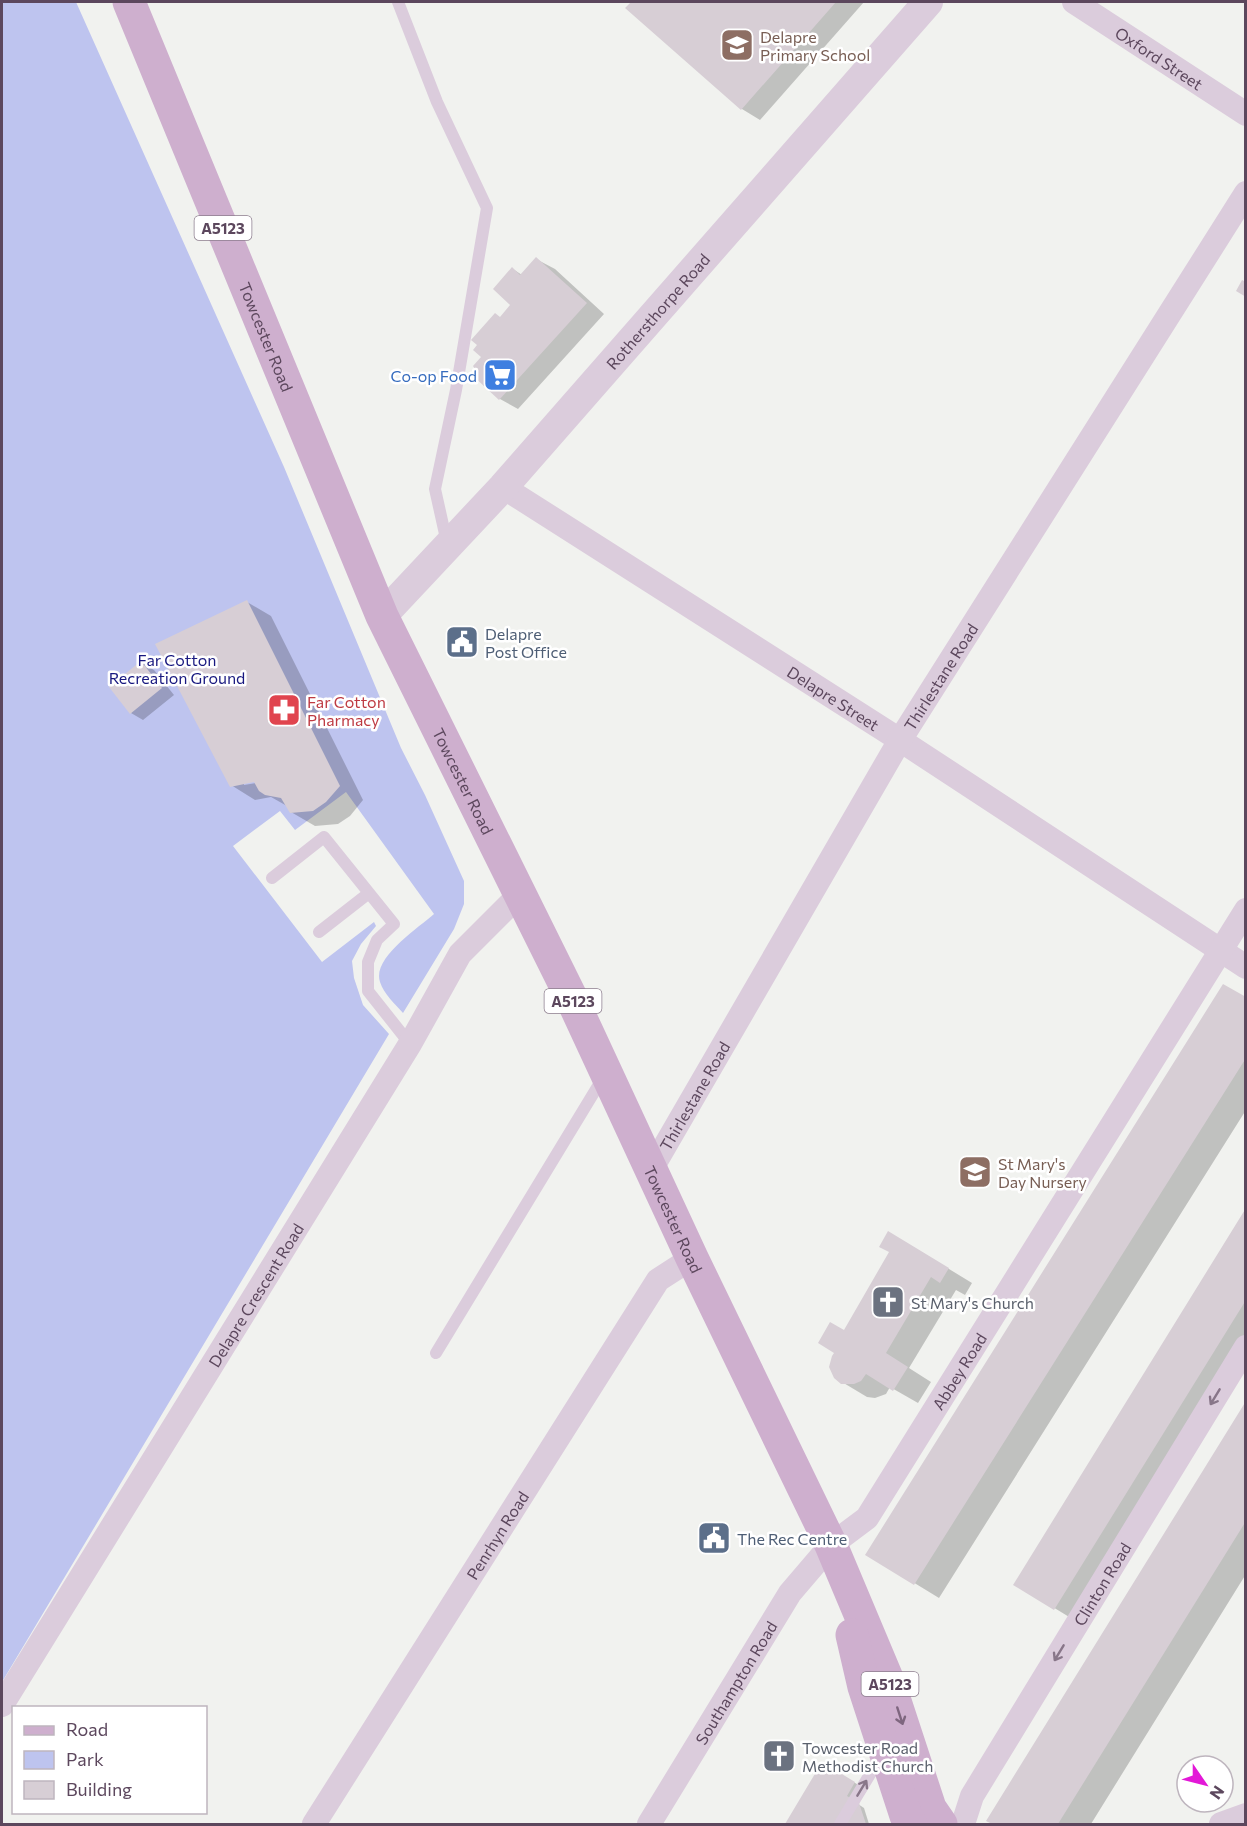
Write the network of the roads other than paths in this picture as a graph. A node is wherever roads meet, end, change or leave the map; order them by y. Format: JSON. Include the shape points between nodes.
{"nodes":[{"id":1,"x":129,"y":2,"type":"edge"},
{"id":2,"x":398,"y":2,"type":"edge"},
{"id":3,"x":928,"y":2,"type":"edge"},
{"id":4,"x":1074,"y":2,"type":"edge"},
{"id":5,"x":1245,"y":114,"type":"edge"},
{"id":6,"x":1245,"y":193,"type":"edge"},
{"id":7,"x":503,"y":487,"type":"junction"},
{"id":8,"x":448,"y":547,"type":"junction"},
{"id":9,"x":382,"y":615,"type":"junction"},
{"id":10,"x":900,"y":740,"type":"junction"},
{"id":11,"x":272,"y":878,"type":"dead end"},
{"id":12,"x":369,"y":893,"type":"junction"},
{"id":13,"x":520,"y":894,"type":"junction"},
{"id":14,"x":1245,"y":910,"type":"edge"},
{"id":15,"x":319,"y":932,"type":"dead end"},
{"id":16,"x":1220,"y":952,"type":"junction"},
{"id":17,"x":1245,"y":967,"type":"edge"},
{"id":18,"x":410,"y":1044,"type":"junction"},
{"id":19,"x":606,"y":1073,"type":"junction"},
{"id":20,"x":651,"y":1170,"type":"junction"},
{"id":21,"x":692,"y":1258,"type":"junction"},
{"id":22,"x":1245,"y":1347,"type":"edge"},
{"id":23,"x":436,"y":1353,"type":"dead end"},
{"id":24,"x":831,"y":1545,"type":"junction"},
{"id":25,"x":2,"y":1705,"type":"edge"},
{"id":26,"x":885,"y":1751,"type":"junction"},
{"id":27,"x":1245,"y":1815,"type":"edge"},
{"id":28,"x":315,"y":1824,"type":"edge"},
{"id":29,"x":649,"y":1824,"type":"edge"},
{"id":30,"x":840,"y":1824,"type":"edge"},
{"id":31,"x":911,"y":1824,"type":"edge"},
{"id":32,"x":941,"y":1824,"type":"edge"},
{"id":33,"x":963,"y":1824,"type":"edge"},
{"id":34,"x":1221,"y":1824,"type":"edge"}],
"edges":[{"from":1,"to":9,"type":"main road","name":"Towcester Road","number":"A5123"},
{"from":2,"to":8,"type":"lane","via":[[437,102],[487,208],[435,489]]},
{"from":3,"to":7,"type":"street","name":"Rothersthorpe Road"},
{"from":4,"to":5,"type":"street","name":"Oxford Street"},
{"from":6,"to":10,"type":"street","name":"Thirlestane Road"},
{"from":7,"to":8,"type":"street","name":"Rothersthorpe Road"},
{"from":7,"to":10,"type":"street","name":"Delapre Street"},
{"from":8,"to":9,"type":"street","name":"Rothersthorpe Road"},
{"from":9,"to":13,"type":"main road","name":"Towcester Road","number":"A5123"},
{"from":10,"to":16,"type":"street","name":"Delapre Street"},
{"from":10,"to":20,"type":"street","name":"Thirlestane Road"},
{"from":11,"to":12,"type":"lane","via":[[324,837]]},
{"from":12,"to":15,"type":"lane"},
{"from":12,"to":18,"type":"lane","via":[[394,924],[377,940],[368,962],[368,991]]},
{"from":13,"to":18,"type":"street","name":"Delapre Crescent Road","via":[[460,954]]},
{"from":13,"to":19,"type":"main road","name":"Towcester Road","number":"A5123"},
{"from":14,"to":16,"type":"street","name":"Abbey Road"},
{"from":16,"to":17,"type":"street"},
{"from":16,"to":24,"type":"street","name":"Abbey Road","via":[[867,1518]]},
{"from":18,"to":25,"type":"street","name":"Delapre Crescent Road"},
{"from":19,"to":20,"type":"main road","name":"Towcester Road","number":"A5123"},
{"from":19,"to":23,"type":"lane"},
{"from":20,"to":21,"type":"main road","name":"Towcester Road","number":"A5123"},
{"from":21,"to":24,"type":"main road","name":"Towcester Road","number":"A5123"},
{"from":21,"to":28,"type":"street","name":"Penrhyn Road","via":[[658,1280]]},
{"from":22,"to":33,"type":"street","name":"Clinton Road","one_way":true,"via":[[972,1796]]},
{"from":24,"to":26,"type":"main road","name":"Towcester Road","number":"A5123","via":[[864,1687]]},
{"from":24,"to":29,"type":"street","name":"Southampton Road","via":[[790,1593]]},
{"from":24,"to":32,"type":"main road","name":"Towcester Road","number":"A5123","one_way":true,"via":[[889,1683],[930,1808]]},
{"from":30,"to":26,"type":"lane","one_way":true},
{"from":26,"to":31,"type":"main road","name":"Towcester Road","number":"A5123"},
{"from":27,"to":34,"type":"street"}]}
